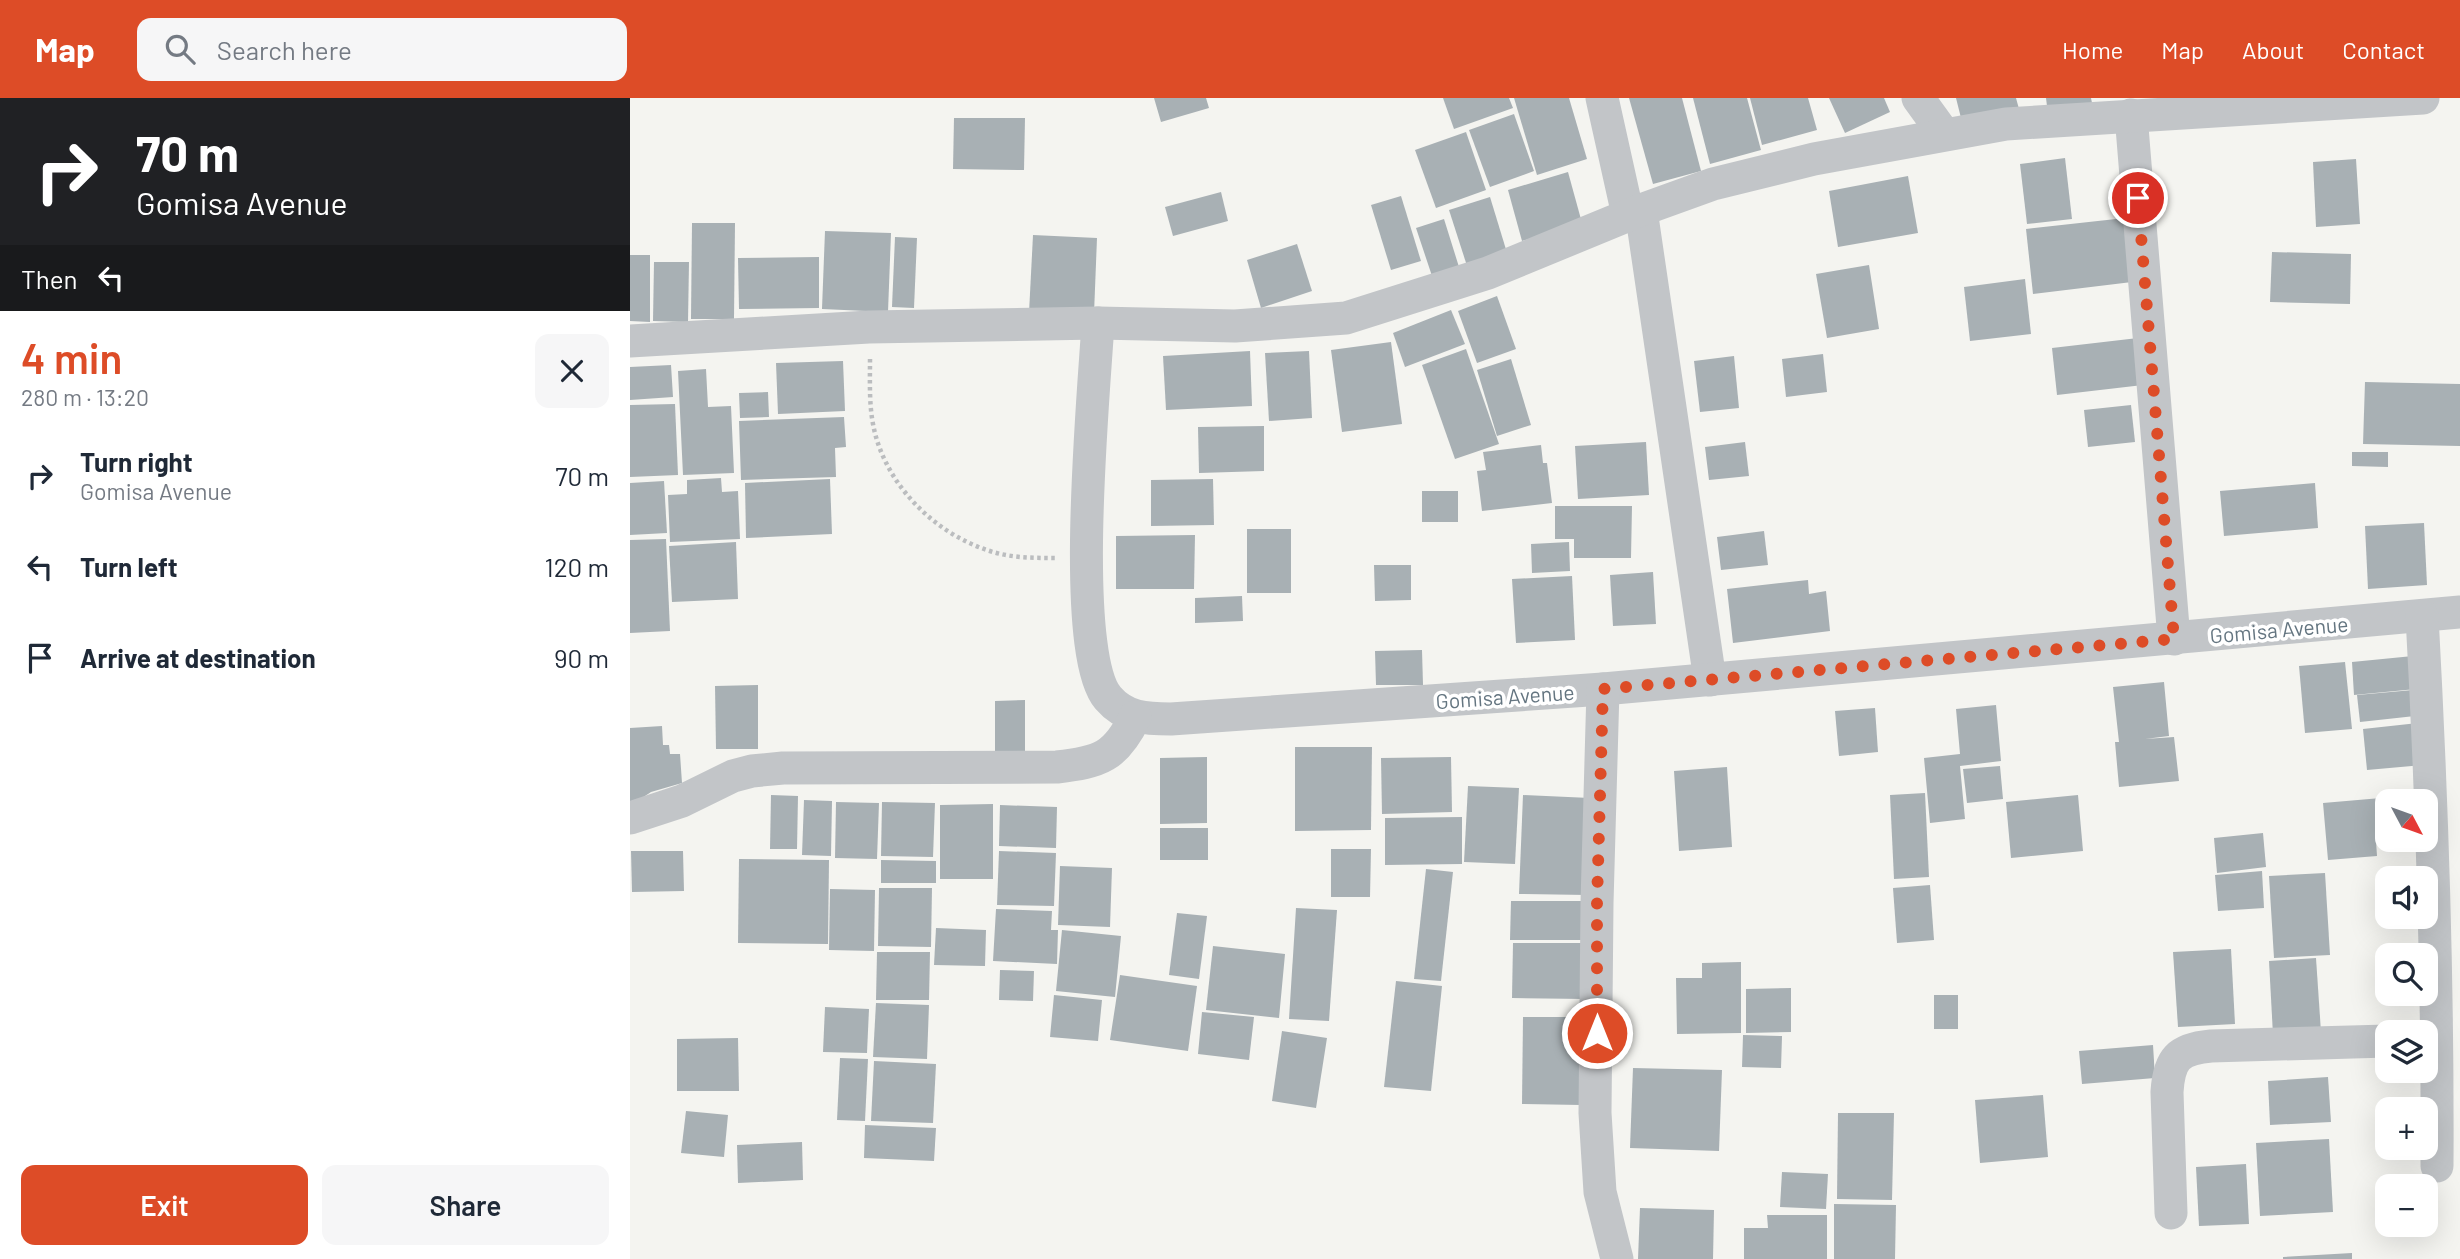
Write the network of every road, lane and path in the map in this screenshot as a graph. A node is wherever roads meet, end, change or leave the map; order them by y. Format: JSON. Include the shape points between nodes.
{"nodes":[{"id":1,"x":1602,"y":98,"type":"edge"},
{"id":2,"x":1918,"y":98,"type":"edge"},
{"id":3,"x":2423,"y":98,"type":"edge"},
{"id":4,"x":2353,"y":100,"type":"edge"},
{"id":5,"x":2131,"y":115,"type":"junction"},
{"id":6,"x":1944,"y":135,"type":"junction"},
{"id":7,"x":1635,"y":212,"type":"junction"},
{"id":8,"x":1098,"y":323,"type":"junction"},
{"id":9,"x":869,"y":327,"type":"junction"},
{"id":10,"x":630,"y":341,"type":"edge"},
{"id":11,"x":1086,"y":559,"type":"junction"},
{"id":12,"x":2460,"y":612,"type":"edge"},
{"id":13,"x":2422,"y":616,"type":"junction"},
{"id":14,"x":2174,"y":639,"type":"junction"},
{"id":15,"x":1710,"y":680,"type":"junction"},
{"id":16,"x":1603,"y":689,"type":"junction"},
{"id":17,"x":1135,"y":718,"type":"junction"},
{"id":18,"x":630,"y":818,"type":"edge"},
{"id":19,"x":2432,"y":1020,"type":"edge"},
{"id":20,"x":2375,"y":1042,"type":"edge"},
{"id":21,"x":2434,"y":1083,"type":"edge"},
{"id":22,"x":2437,"y":1166,"type":"dead end"},
{"id":23,"x":2171,"y":1213,"type":"dead end"},
{"id":24,"x":1617,"y":1259,"type":"edge"}],
"edges":[{"from":1,"to":7,"type":"street"},
{"from":2,"to":6,"type":"street"},
{"from":3,"to":4,"type":"street"},
{"from":4,"to":5,"type":"street"},
{"from":5,"to":6,"type":"street","via":[[2006,124]]},
{"from":5,"to":14,"type":"street"},
{"from":6,"to":7,"type":"street","via":[[1713,184]]},
{"from":7,"to":8,"type":"street","via":[[1488,273],[1346,318],[1235,326]]},
{"from":7,"to":15,"type":"street"},
{"from":8,"to":9,"type":"street"},
{"from":8,"to":11,"type":"street"},
{"from":9,"to":10,"type":"street"},
{"from":9,"to":11,"type":"path","via":[[873,426],[893,477],[916,506],[938,524],[992,552]]},
{"from":11,"to":17,"type":"street","via":[[1096,676],[1107,696]]},
{"from":12,"to":13,"type":"street","name":"Gomisa Avenue"},
{"from":13,"to":14,"type":"street","name":"Gomisa Avenue"},
{"from":13,"to":19,"type":"street","via":[[2432,802]]},
{"from":14,"to":15,"type":"street","name":"Gomisa Avenue"},
{"from":15,"to":16,"type":"street","name":"Gomisa Avenue"},
{"from":16,"to":17,"type":"street","name":"Gomisa Avenue"},
{"from":16,"to":24,"type":"street","via":[[1595,1113],[1601,1192]]},
{"from":17,"to":18,"type":"street","via":[[1117,748],[1074,765],[752,771]]},
{"from":20,"to":23,"type":"street","via":[[2211,1046],[2180,1054],[2168,1073]]},
{"from":21,"to":22,"type":"street"}]}
